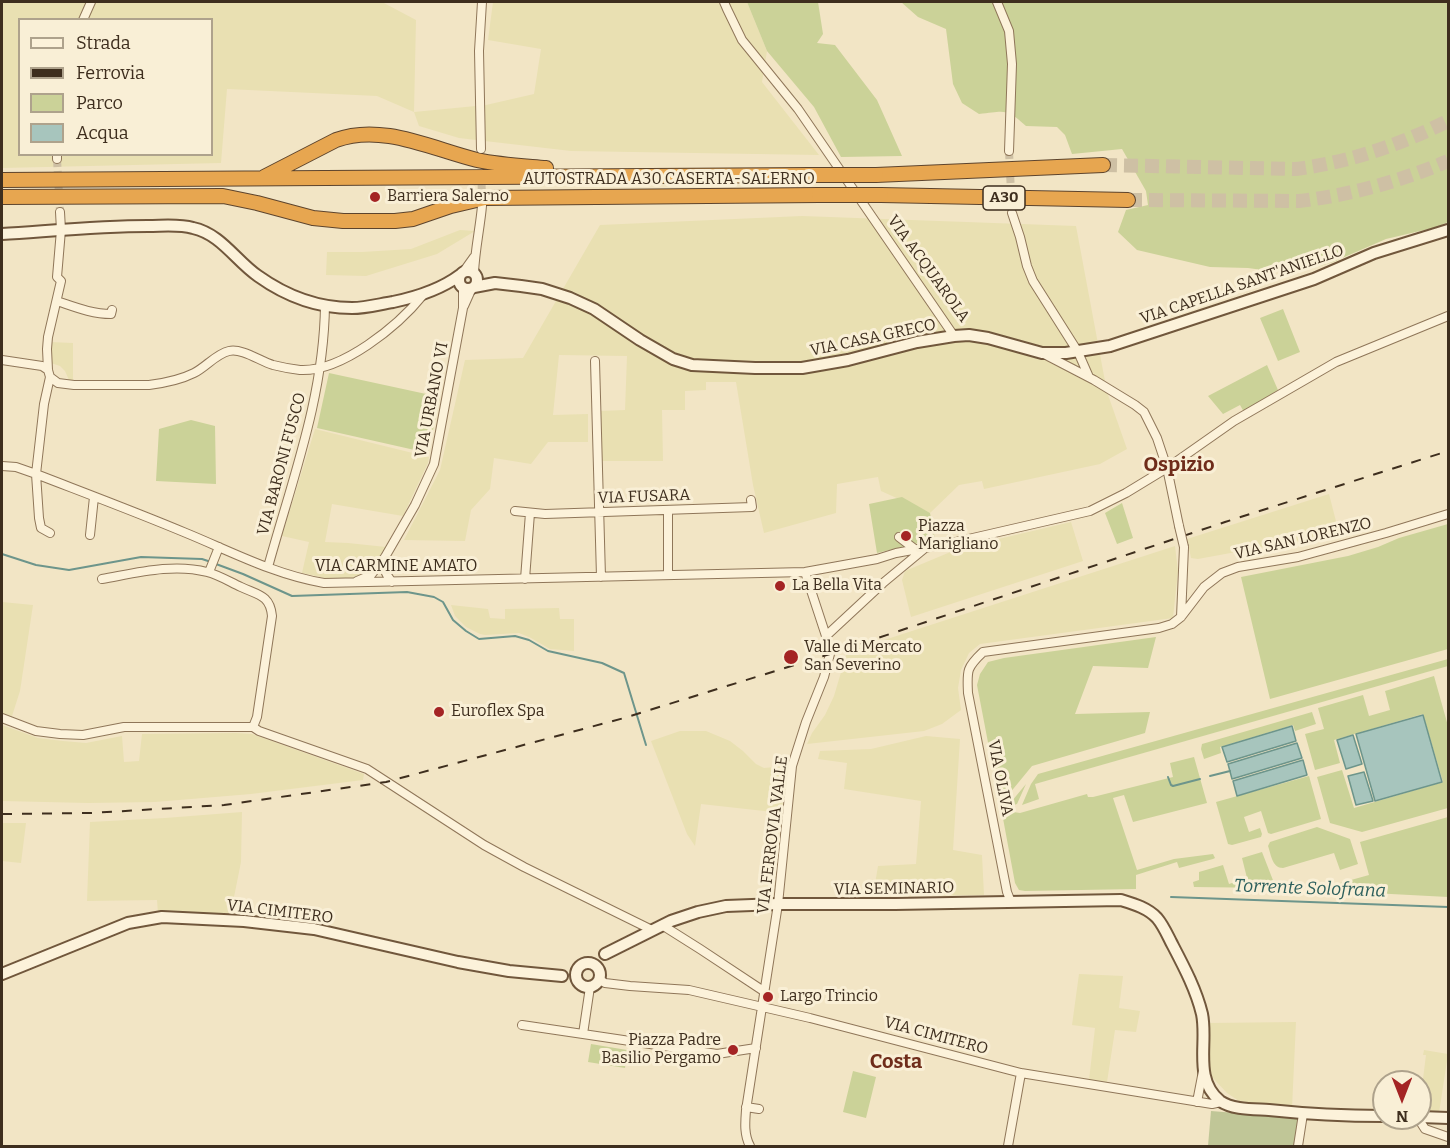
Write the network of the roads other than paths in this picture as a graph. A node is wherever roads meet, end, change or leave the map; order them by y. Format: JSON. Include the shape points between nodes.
{"nodes":[{"id":1,"x":91,"y":2,"type":"edge"},
{"id":2,"x":482,"y":2,"type":"edge"},
{"id":3,"x":724,"y":2,"type":"edge"},
{"id":4,"x":997,"y":2,"type":"edge"},
{"id":5,"x":84,"y":18,"type":"edge"},
{"id":6,"x":481,"y":149,"type":"tunnel mouth"},
{"id":7,"x":1009,"y":152,"type":"tunnel mouth"},
{"id":8,"x":1103,"y":165,"type":"tunnel mouth"},
{"id":9,"x":632,"y":176,"type":"junction"},
{"id":10,"x":261,"y":178,"type":"junction"},
{"id":11,"x":2,"y":180,"type":"edge"},
{"id":12,"x":2,"y":197,"type":"edge"},
{"id":13,"x":1128,"y":200,"type":"tunnel mouth"},
{"id":14,"x":482,"y":206,"type":"tunnel mouth"},
{"id":15,"x":60,"y":212,"type":"tunnel mouth"},
{"id":16,"x":1012,"y":213,"type":"tunnel mouth"},
{"id":17,"x":62,"y":230,"type":"junction"},
{"id":18,"x":1449,"y":230,"type":"edge"},
{"id":19,"x":2,"y":234,"type":"edge"},
{"id":20,"x":466,"y":280,"type":"junction"},
{"id":21,"x":423,"y":295,"type":"junction"},
{"id":22,"x":57,"y":301,"type":"junction"},
{"id":23,"x":325,"y":305,"type":"junction"},
{"id":24,"x":112,"y":310,"type":"dead end"},
{"id":25,"x":1449,"y":316,"type":"edge"},
{"id":26,"x":954,"y":336,"type":"junction"},
{"id":27,"x":1078,"y":352,"type":"junction"},
{"id":28,"x":1042,"y":353,"type":"junction"},
{"id":29,"x":2,"y":360,"type":"edge"},
{"id":30,"x":596,"y":361,"type":"dead end"},
{"id":31,"x":320,"y":367,"type":"junction"},
{"id":32,"x":49,"y":373,"type":"junction"},
{"id":33,"x":1089,"y":377,"type":"junction"},
{"id":34,"x":2,"y":466,"type":"edge"},
{"id":35,"x":1167,"y":468,"type":"junction"},
{"id":36,"x":36,"y":474,"type":"junction"},
{"id":37,"x":94,"y":497,"type":"junction"},
{"id":38,"x":751,"y":500,"type":"dead end"},
{"id":39,"x":668,"y":510,"type":"junction"},
{"id":40,"x":515,"y":511,"type":"dead end"},
{"id":41,"x":530,"y":513,"type":"junction"},
{"id":42,"x":599,"y":513,"type":"junction"},
{"id":43,"x":1449,"y":514,"type":"edge"},
{"id":44,"x":50,"y":533,"type":"dead end"},
{"id":45,"x":90,"y":535,"type":"dead end"},
{"id":46,"x":899,"y":537,"type":"dead end"},
{"id":47,"x":219,"y":547,"type":"junction"},
{"id":48,"x":920,"y":549,"type":"junction"},
{"id":49,"x":385,"y":557,"type":"junction"},
{"id":50,"x":268,"y":567,"type":"junction"},
{"id":51,"x":210,"y":570,"type":"junction"},
{"id":52,"x":805,"y":572,"type":"junction"},
{"id":53,"x":386,"y":574,"type":"junction"},
{"id":54,"x":371,"y":575,"type":"junction"},
{"id":55,"x":668,"y":575,"type":"junction"},
{"id":56,"x":601,"y":577,"type":"junction"},
{"id":57,"x":102,"y":579,"type":"dead end"},
{"id":58,"x":525,"y":579,"type":"junction"},
{"id":59,"x":377,"y":582,"type":"junction"},
{"id":60,"x":392,"y":582,"type":"junction"},
{"id":61,"x":352,"y":583,"type":"junction"},
{"id":62,"x":1181,"y":617,"type":"junction"},
{"id":63,"x":826,"y":636,"type":"junction"},
{"id":64,"x":2,"y":718,"type":"edge"},
{"id":65,"x":253,"y":727,"type":"junction"},
{"id":66,"x":1011,"y":902,"type":"junction"},
{"id":67,"x":778,"y":904,"type":"junction"},
{"id":68,"x":657,"y":928,"type":"junction"},
{"id":69,"x":605,"y":954,"type":"junction"},
{"id":70,"x":588,"y":963,"type":"junction"},
{"id":71,"x":2,"y":974,"type":"edge"},
{"id":72,"x":577,"y":975,"type":"junction"},
{"id":73,"x":596,"y":979,"type":"junction"},
{"id":74,"x":765,"y":992,"type":"junction"},
{"id":75,"x":763,"y":1007,"type":"junction"},
{"id":76,"x":522,"y":1025,"type":"dead end"},
{"id":77,"x":583,"y":1034,"type":"junction"},
{"id":78,"x":756,"y":1048,"type":"junction"},
{"id":79,"x":1203,"y":1070,"type":"junction"},
{"id":80,"x":1021,"y":1073,"type":"junction"},
{"id":81,"x":1210,"y":1090,"type":"junction"},
{"id":82,"x":1197,"y":1102,"type":"junction"},
{"id":83,"x":1221,"y":1102,"type":"junction"},
{"id":84,"x":746,"y":1107,"type":"junction"},
{"id":85,"x":759,"y":1109,"type":"dead end"},
{"id":86,"x":1303,"y":1114,"type":"junction"},
{"id":87,"x":1372,"y":1116,"type":"edge"},
{"id":88,"x":1432,"y":1117,"type":"edge"},
{"id":89,"x":1449,"y":1118,"type":"edge"},
{"id":90,"x":1428,"y":1130,"type":"edge"},
{"id":91,"x":1449,"y":1137,"type":"edge"},
{"id":92,"x":750,"y":1146,"type":"edge"},
{"id":93,"x":1008,"y":1146,"type":"edge"},
{"id":94,"x":1298,"y":1146,"type":"edge"}],
"edges":[{"from":1,"to":5,"type":"street"},
{"from":2,"to":6,"type":"street"},
{"from":3,"to":26,"type":"street","name":"VIA ACQUAROLA","via":[[742,40],[798,109]]},
{"from":4,"to":7,"type":"street","via":[[1009,31],[1012,63]]},
{"from":8,"to":9,"type":"highway","name":"AUTOSTRADA A30 CASERTA-SALERNO","number":"A30","bridge":true,"via":[[876,175]]},
{"from":9,"to":10,"type":"highway","name":"AUTOSTRADA A30 CASERTA-SALERNO","number":"A30"},
{"from":9,"to":10,"type":"highway","via":[[496,163],[399,139],[363,135],[336,140]]},
{"from":10,"to":11,"type":"highway","name":"AUTOSTRADA A30 CASERTA-SALERNO","number":"A30"},
{"from":12,"to":13,"type":"highway","name":"AUTOSTRADA A30 CASERTA-SALERNO","number":"A30","bridge":true,"via":[[223,196],[313,218],[343,221],[413,219],[485,198],[881,195]]},
{"from":14,"to":20,"type":"street","via":[[475,256]]},
{"from":15,"to":17,"type":"street"},
{"from":16,"to":27,"type":"street","via":[[1034,281]]},
{"from":17,"to":19,"type":"main road","name":"VIA CASA GRECO"},
{"from":17,"to":22,"type":"street"},
{"from":17,"to":23,"type":"main road","name":"VIA CASA GRECO","via":[[182,226],[208,232],[257,276],[286,294]]},
{"from":18,"to":27,"type":"main road","name":"VIA CAPELLA SANT'ANIELLO","via":[[1374,253],[1314,279],[1110,346]]},
{"from":20,"to":21,"type":"main road","name":"VIA CASA GRECO"},
{"from":20,"to":26,"type":"main road","name":"VIA CASA GRECO","via":[[542,290],[570,298],[673,359],[692,365],[802,368]]},
{"from":20,"to":49,"type":"street","name":"VIA URBANO VI","via":[[434,464]]},
{"from":21,"to":23,"type":"main road","name":"VIA CASA GRECO","via":[[366,307]]},
{"from":21,"to":31,"type":"street","via":[[388,330],[336,362]]},
{"from":22,"to":24,"type":"street","via":[[101,314],[111,314]]},
{"from":22,"to":32,"type":"street","via":[[48,337]]},
{"from":23,"to":31,"type":"street","name":"VIA BARONI FUSCO"},
{"from":25,"to":35,"type":"street","name":"VIA CARMINE AMATO","via":[[1336,362],[1234,421]]},
{"from":26,"to":28,"type":"main road","name":"VIA ACQUAROLA","via":[[988,338]]},
{"from":27,"to":28,"type":"main road","name":"VIA CAPELLA SANT'ANIELLO"},
{"from":27,"to":33,"type":"street"},
{"from":28,"to":33,"type":"street","name":"VIA ACQUAROLA"},
{"from":29,"to":32,"type":"street","via":[[42,366]]},
{"from":30,"to":42,"type":"street"},
{"from":31,"to":32,"type":"street","via":[[285,368],[230,351],[195,372],[162,384],[74,385],[58,382]]},
{"from":31,"to":50,"type":"street","name":"VIA BARONI FUSCO","via":[[304,448]]},
{"from":32,"to":36,"type":"street"},
{"from":33,"to":35,"type":"street","name":"VIA ACQUAROLA","via":[[1144,412]]},
{"from":34,"to":36,"type":"street","name":"VIA CARMINE AMATO"},
{"from":35,"to":48,"type":"street","name":"VIA CARMINE AMATO","via":[[1090,511]]},
{"from":35,"to":62,"type":"street","bridge":true,"via":[[1184,547]]},
{"from":36,"to":37,"type":"street","name":"VIA CARMINE AMATO"},
{"from":36,"to":44,"type":"street","via":[[41,528]]},
{"from":37,"to":45,"type":"street"},
{"from":37,"to":47,"type":"street","name":"VIA CARMINE AMATO"},
{"from":38,"to":39,"type":"street","name":"VIA FUSARA","via":[[752,507]]},
{"from":39,"to":42,"type":"street","name":"VIA FUSARA"},
{"from":39,"to":55,"type":"street"},
{"from":40,"to":41,"type":"street","name":"VIA FUSARA"},
{"from":41,"to":42,"type":"street","name":"VIA FUSARA"},
{"from":41,"to":58,"type":"street"},
{"from":42,"to":56,"type":"street"},
{"from":43,"to":62,"type":"street","name":"VIA SAN LORENZO","via":[[1298,557],[1222,573],[1204,587]]},
{"from":46,"to":48,"type":"street"},
{"from":47,"to":50,"type":"street","name":"VIA CARMINE AMATO"},
{"from":47,"to":51,"type":"street"},
{"from":48,"to":52,"type":"street","name":"VIA CARMINE AMATO"},
{"from":48,"to":63,"type":"street"},
{"from":49,"to":53,"type":"street"},
{"from":49,"to":54,"type":"street","name":"VIA URBANO VI"},
{"from":50,"to":61,"type":"street","name":"VIA CARMINE AMATO","via":[[303,580]]},
{"from":51,"to":57,"type":"street","via":[[153,570]]},
{"from":51,"to":65,"type":"street","via":[[271,604]]},
{"from":52,"to":55,"type":"street","name":"VIA CARMINE AMATO"},
{"from":52,"to":63,"type":"street","name":"VIA FERROVIA VALLE"},
{"from":53,"to":59,"type":"street"},
{"from":53,"to":60,"type":"street"},
{"from":54,"to":59,"type":"street"},
{"from":54,"to":61,"type":"street","name":"VIA URBANO VI"},
{"from":55,"to":56,"type":"street","name":"VIA CARMINE AMATO"},
{"from":56,"to":58,"type":"street","name":"VIA CARMINE AMATO"},
{"from":58,"to":60,"type":"street","name":"VIA CARMINE AMATO"},
{"from":59,"to":60,"type":"street","name":"VIA CARMINE AMATO"},
{"from":59,"to":61,"type":"street","name":"VIA CARMINE AMATO"},
{"from":62,"to":66,"type":"street","name":"VIA OLIVA","via":[[1159,628],[983,652],[974,660],[967,673],[968,693]]},
{"from":63,"to":67,"type":"street","name":"VIA FERROVIA VALLE","via":[[830,654],[827,668],[792,766]]},
{"from":64,"to":65,"type":"street","via":[[36,731],[83,735],[124,727]]},
{"from":65,"to":68,"type":"street","via":[[367,769],[524,867]]},
{"from":66,"to":67,"type":"main road","name":"VIA SEMINARIO"},
{"from":66,"to":79,"type":"main road","via":[[1121,900],[1146,909],[1157,918],[1177,953],[1202,1015]]},
{"from":67,"to":68,"type":"main road","name":"VIA CIMITERO","via":[[726,906]]},
{"from":67,"to":74,"type":"street","name":"VIA FERROVIA VALLE"},
{"from":68,"to":69,"type":"main road","name":"VIA CIMITERO"},
{"from":68,"to":74,"type":"street","via":[[700,949]]},
{"from":69,"to":70,"type":"main road","name":"VIA CIMITERO"},
{"from":69,"to":73,"type":"main road"},
{"from":70,"to":72,"type":"main road","name":"VIA CIMITERO","via":[[581,965]]},
{"from":70,"to":73,"type":"main road","name":"VIA CIMITERO","via":[[595,964]]},
{"from":71,"to":72,"type":"main road","name":"VIA CIMITERO","via":[[128,923],[162,917],[314,929],[509,971]]},
{"from":72,"to":73,"type":"main road","name":"VIA CIMITERO","via":[[583,986]]},
{"from":73,"to":75,"type":"street","name":"VIA CIMITERO","via":[[689,990]]},
{"from":73,"to":77,"type":"street"},
{"from":74,"to":75,"type":"street","name":"VIA FERROVIA VALLE"},
{"from":75,"to":78,"type":"street","name":"VIA FERROVIA VALLE"},
{"from":75,"to":80,"type":"street","name":"VIA CIMITERO"},
{"from":76,"to":77,"type":"street"},
{"from":77,"to":78,"type":"street","via":[[717,1054]]},
{"from":78,"to":84,"type":"street","name":"VIA FERROVIA VALLE"},
{"from":79,"to":81,"type":"main road"},
{"from":79,"to":82,"type":"street"},
{"from":80,"to":82,"type":"street","name":"VIA CIMITERO"},
{"from":80,"to":93,"type":"street"},
{"from":81,"to":82,"type":"street"},
{"from":81,"to":83,"type":"main road"},
{"from":82,"to":83,"type":"street","name":"VIA CIMITERO"},
{"from":83,"to":86,"type":"main road"},
{"from":84,"to":85,"type":"street"},
{"from":84,"to":92,"type":"street","name":"VIA FERROVIA VALLE","via":[[744,1128]]},
{"from":86,"to":87,"type":"main road"},
{"from":86,"to":94,"type":"street"},
{"from":88,"to":89,"type":"main road"},
{"from":90,"to":91,"type":"street"}]}
